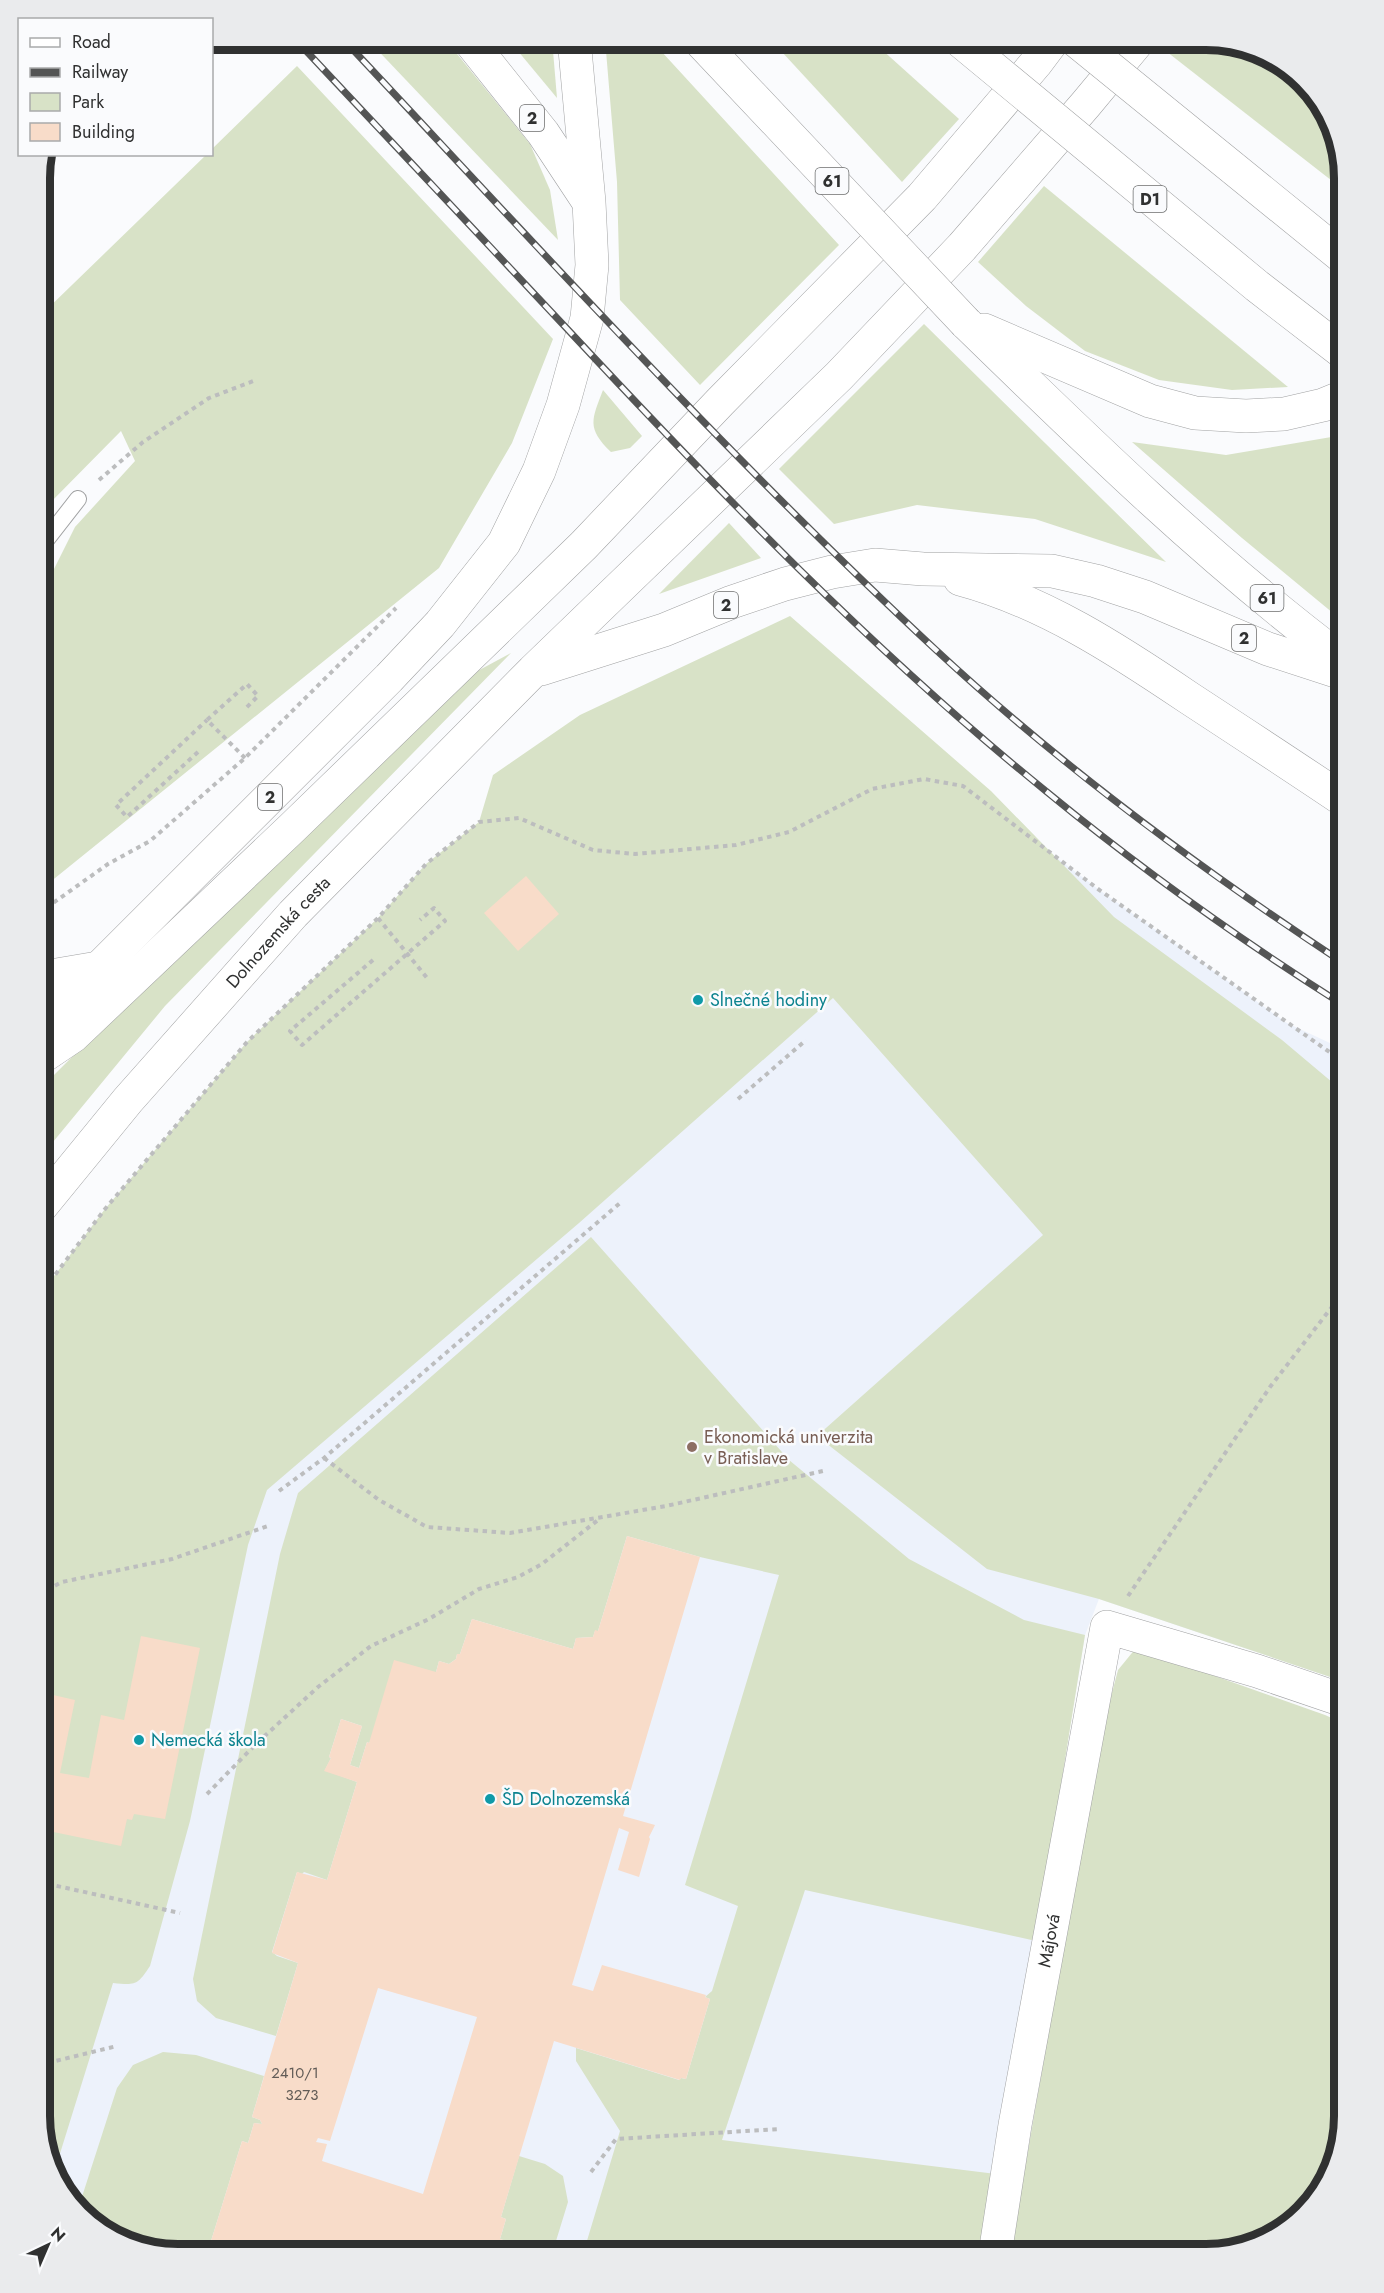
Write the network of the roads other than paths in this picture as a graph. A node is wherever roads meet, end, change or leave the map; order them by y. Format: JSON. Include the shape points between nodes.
{"nodes":[{"id":1,"x":477,"y":50,"type":"edge"},
{"id":2,"x":575,"y":50,"type":"edge"},
{"id":3,"x":708,"y":50,"type":"edge"},
{"id":4,"x":971,"y":50,"type":"edge"},
{"id":5,"x":1045,"y":50,"type":"edge"},
{"id":6,"x":1087,"y":50,"type":"edge"},
{"id":7,"x":1131,"y":50,"type":"edge"},
{"id":8,"x":589,"y":202,"type":"junction"},
{"id":9,"x":1334,"y":251,"type":"edge"},
{"id":10,"x":966,"y":323,"type":"junction"},
{"id":11,"x":1334,"y":346,"type":"edge"},
{"id":12,"x":1334,"y":400,"type":"edge"},
{"id":13,"x":78,"y":499,"type":"road end"},
{"id":14,"x":50,"y":535,"type":"edge"},
{"id":15,"x":923,"y":569,"type":"junction"},
{"id":16,"x":1334,"y":653,"type":"edge"},
{"id":17,"x":1334,"y":670,"type":"edge"},
{"id":18,"x":533,"y":671,"type":"junction"},
{"id":19,"x":1334,"y":794,"type":"edge"},
{"id":20,"x":98,"y":968,"type":"junction"},
{"id":21,"x":50,"y":976,"type":"edge"},
{"id":22,"x":50,"y":1017,"type":"edge"},
{"id":23,"x":50,"y":1052,"type":"edge"},
{"id":24,"x":50,"y":1196,"type":"edge"},
{"id":25,"x":1334,"y":1697,"type":"edge"},
{"id":26,"x":997,"y":2244,"type":"edge"}],
"edges":[{"from":1,"to":8,"type":"main road","number":"2","via":[[543,133]]},
{"from":2,"to":8,"type":"main road"},
{"from":3,"to":10,"type":"main road","number":"61","bridge":true},
{"from":4,"to":11,"type":"main road","number":"D1","bridge":true},
{"from":5,"to":23,"type":"main road","via":[[922,198],[584,545],[73,1036]]},
{"from":6,"to":9,"type":"main road","bridge":true},
{"from":7,"to":18,"type":"main road","name":"Dolnozemská cesta","via":[[962,246],[839,376]]},
{"from":8,"to":20,"type":"main road","number":"2","via":[[592,265],[587,318],[563,405],[539,471],[504,543],[440,624],[389,678]]},
{"from":10,"to":12,"type":"main road","via":[[1150,401],[1194,413],[1284,414]]},
{"from":10,"to":16,"type":"main road","number":"61","via":[[1189,533]]},
{"from":13,"to":14,"type":"lane"},
{"from":15,"to":17,"type":"main road","number":"2","via":[[1052,571],[1096,580],[1268,649]]},
{"from":15,"to":18,"type":"main road","number":"2","via":[[875,565],[784,584],[664,630]]},
{"from":15,"to":19,"type":"main road","via":[[1034,605],[1151,672]]},
{"from":18,"to":24,"type":"main road","name":"Dolnozemská cesta","number":"2","via":[[293,914],[128,1100]]},
{"from":20,"to":21,"type":"main road"},
{"from":20,"to":22,"type":"main road","number":"2"},
{"from":25,"to":26,"type":"main road","name":"Májová","via":[[1107,1627]]}]}
